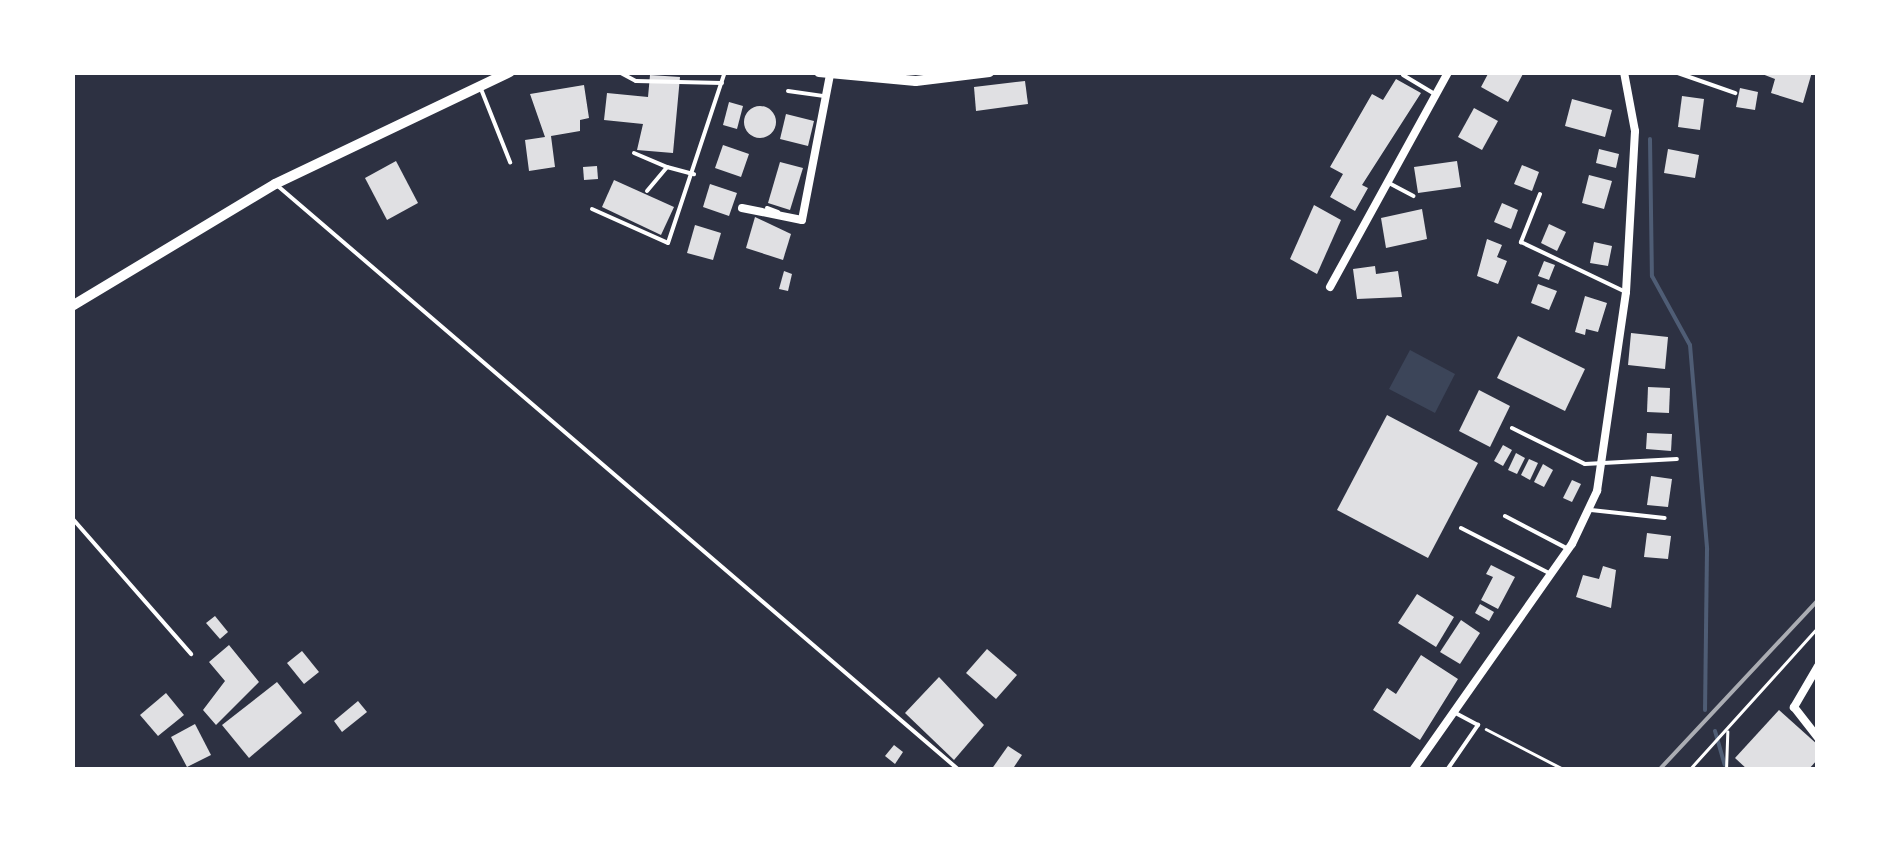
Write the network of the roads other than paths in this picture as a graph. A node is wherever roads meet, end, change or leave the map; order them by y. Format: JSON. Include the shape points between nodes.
{"nodes":[{"id":1,"x":510,"y":72,"type":"edge"},
{"id":2,"x":619,"y":72,"type":"edge"},
{"id":3,"x":725,"y":72,"type":"edge"},
{"id":4,"x":819,"y":72,"type":"edge"},
{"id":5,"x":989,"y":72,"type":"edge"},
{"id":6,"x":1448,"y":72,"type":"edge"},
{"id":7,"x":1624,"y":72,"type":"edge"},
{"id":8,"x":1675,"y":72,"type":"edge"},
{"id":9,"x":830,"y":74,"type":"edge"},
{"id":10,"x":1403,"y":75,"type":"dead end"},
{"id":11,"x":893,"y":76,"type":"edge"},
{"id":12,"x":722,"y":82,"type":"junction"},
{"id":13,"x":478,"y":85,"type":"junction"},
{"id":14,"x":788,"y":91,"type":"dead end"},
{"id":15,"x":1736,"y":93,"type":"dead end"},
{"id":16,"x":1435,"y":94,"type":"junction"},
{"id":17,"x":828,"y":97,"type":"junction"},
{"id":18,"x":634,"y":153,"type":"dead end"},
{"id":19,"x":510,"y":162,"type":"dead end"},
{"id":20,"x":667,"y":167,"type":"junction"},
{"id":21,"x":694,"y":174,"type":"junction"},
{"id":22,"x":1387,"y":182,"type":"junction"},
{"id":23,"x":275,"y":184,"type":"junction"},
{"id":24,"x":647,"y":191,"type":"dead end"},
{"id":25,"x":1540,"y":194,"type":"dead end"},
{"id":26,"x":1413,"y":196,"type":"dead end"},
{"id":27,"x":742,"y":208,"type":"dead end"},
{"id":28,"x":767,"y":208,"type":"dead end"},
{"id":29,"x":592,"y":209,"type":"dead end"},
{"id":30,"x":802,"y":220,"type":"junction"},
{"id":31,"x":1330,"y":287,"type":"dead end"},
{"id":32,"x":1626,"y":292,"type":"junction"},
{"id":33,"x":72,"y":306,"type":"edge"},
{"id":34,"x":1512,"y":428,"type":"dead end"},
{"id":35,"x":1606,"y":458,"type":"junction"},
{"id":36,"x":1677,"y":459,"type":"dead end"},
{"id":37,"x":1590,"y":510,"type":"junction"},
{"id":38,"x":1505,"y":516,"type":"dead end"},
{"id":39,"x":72,"y":518,"type":"edge"},
{"id":40,"x":1666,"y":518,"type":"dead end"},
{"id":41,"x":1461,"y":528,"type":"dead end"},
{"id":42,"x":1568,"y":548,"type":"junction"},
{"id":43,"x":1551,"y":574,"type":"junction"},
{"id":44,"x":191,"y":654,"type":"dead end"},
{"id":45,"x":1818,"y":666,"type":"edge"},
{"id":46,"x":1453,"y":712,"type":"junction"},
{"id":47,"x":1818,"y":738,"type":"edge"},
{"id":48,"x":959,"y":770,"type":"edge"},
{"id":49,"x":1412,"y":770,"type":"edge"},
{"id":50,"x":1448,"y":770,"type":"edge"}],
"edges":[{"from":1,"to":13,"type":"main road"},
{"from":2,"to":12,"type":"lane","via":[[636,81]]},
{"from":3,"to":12,"type":"lane"},
{"from":4,"to":9,"type":"main road"},
{"from":5,"to":11,"type":"main road"},
{"from":6,"to":16,"type":"street"},
{"from":7,"to":32,"type":"street","via":[[1635,131]]},
{"from":8,"to":15,"type":"lane"},
{"from":9,"to":11,"type":"main road"},
{"from":9,"to":17,"type":"street"},
{"from":10,"to":16,"type":"lane"},
{"from":12,"to":21,"type":"lane"},
{"from":13,"to":19,"type":"lane"},
{"from":13,"to":23,"type":"main road"},
{"from":14,"to":17,"type":"lane"},
{"from":16,"to":22,"type":"street"},
{"from":17,"to":30,"type":"street"},
{"from":18,"to":20,"type":"lane"},
{"from":20,"to":21,"type":"lane"},
{"from":20,"to":24,"type":"lane"},
{"from":21,"to":29,"type":"lane","via":[[668,243]]},
{"from":22,"to":26,"type":"lane"},
{"from":22,"to":31,"type":"street"},
{"from":23,"to":33,"type":"main road"},
{"from":23,"to":48,"type":"lane"},
{"from":25,"to":32,"type":"lane","via":[[1522,242]]},
{"from":27,"to":30,"type":"street"},
{"from":28,"to":30,"type":"lane"},
{"from":32,"to":35,"type":"street"},
{"from":34,"to":35,"type":"lane","via":[[1585,464]]},
{"from":35,"to":36,"type":"lane"},
{"from":35,"to":37,"type":"street"},
{"from":37,"to":40,"type":"lane"},
{"from":37,"to":42,"type":"street"},
{"from":38,"to":42,"type":"lane"},
{"from":39,"to":44,"type":"lane"},
{"from":41,"to":43,"type":"lane"},
{"from":42,"to":43,"type":"street"},
{"from":43,"to":46,"type":"street"},
{"from":45,"to":47,"type":"street","via":[[1794,707]]},
{"from":46,"to":49,"type":"street"},
{"from":46,"to":50,"type":"lane","via":[[1478,725]]}]}
